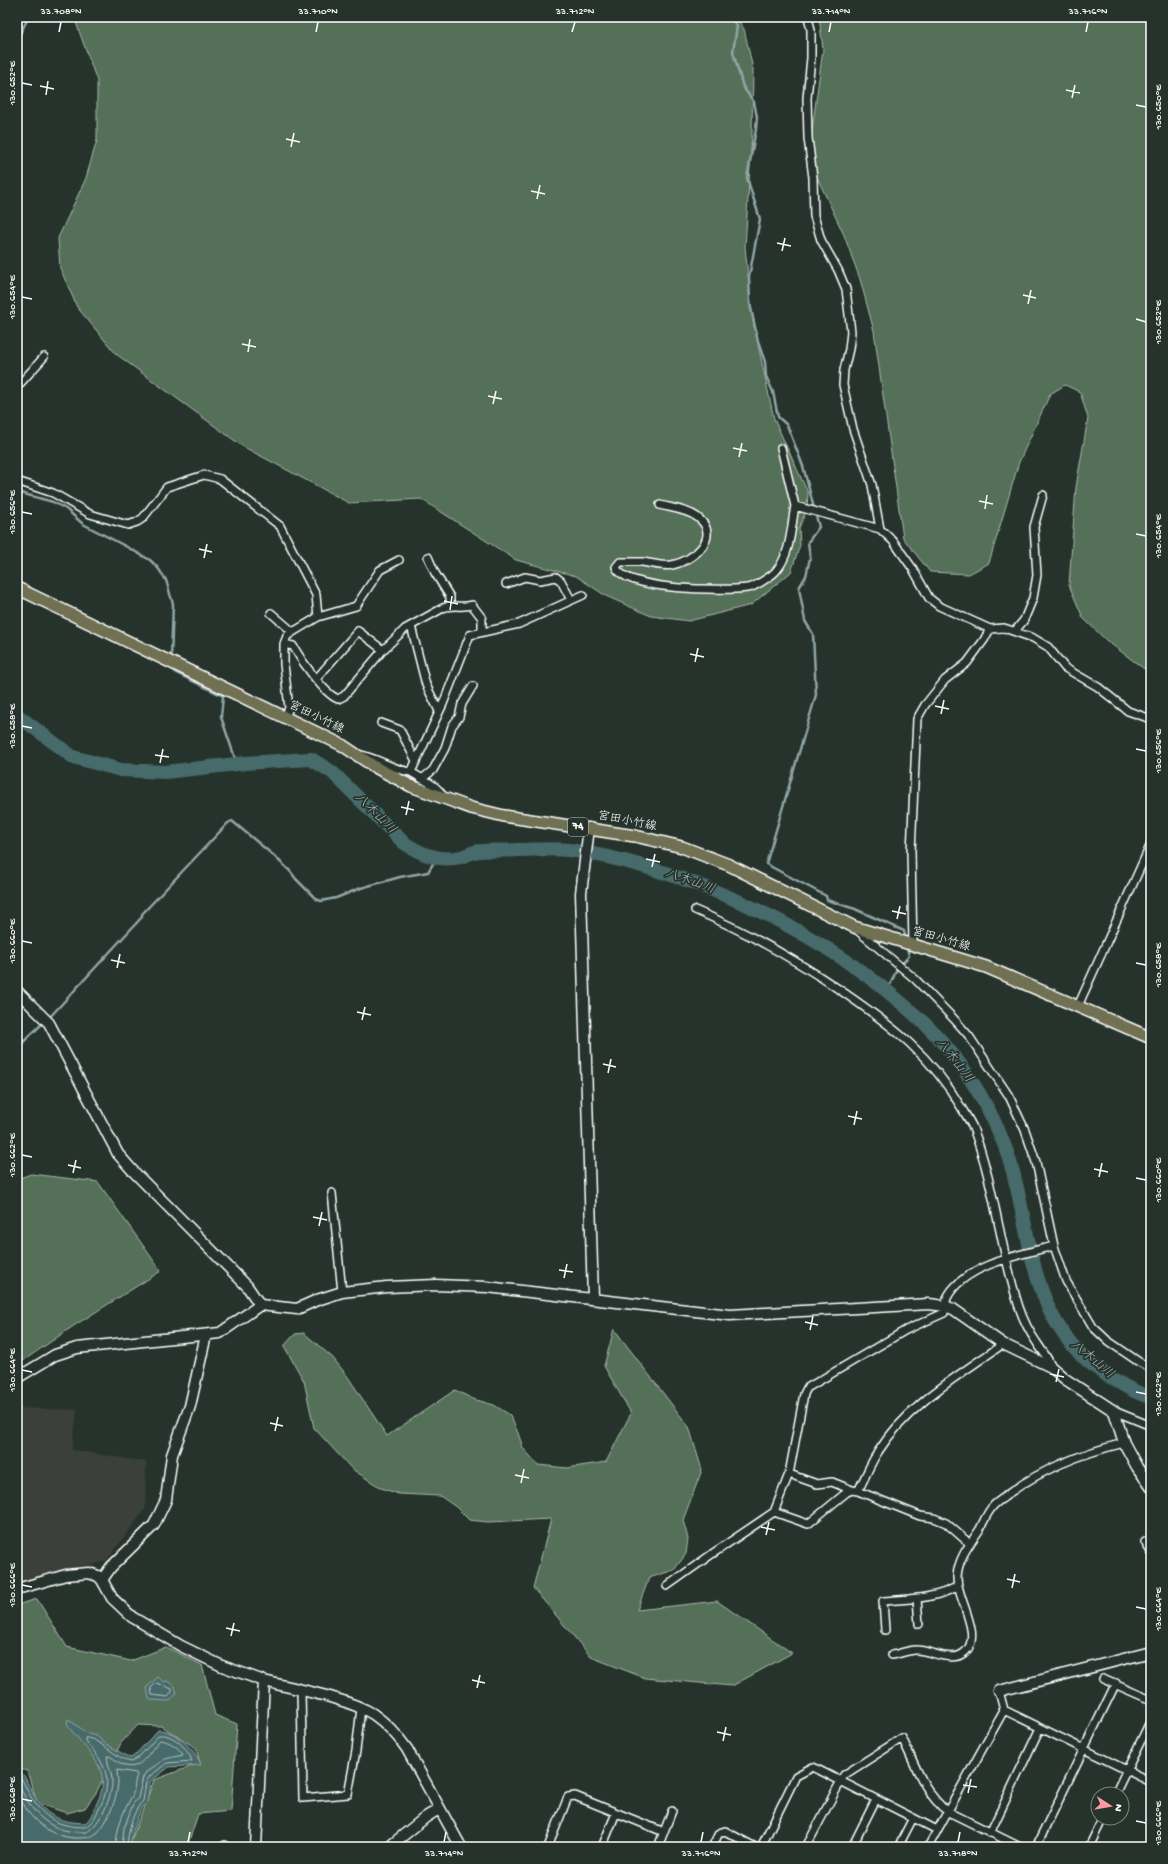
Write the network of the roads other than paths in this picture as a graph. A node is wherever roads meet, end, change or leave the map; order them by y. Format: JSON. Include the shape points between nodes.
{"nodes":[{"id":1,"x":808,"y":17,"type":"edge"},
{"id":2,"x":44,"y":356,"type":"dead end"},
{"id":3,"x":17,"y":387,"type":"edge"},
{"id":4,"x":781,"y":448,"type":"dead end"},
{"id":5,"x":17,"y":482,"type":"edge"},
{"id":6,"x":1043,"y":495,"type":"dead end"},
{"id":7,"x":660,"y":505,"type":"dead end"},
{"id":8,"x":794,"y":506,"type":"junction"},
{"id":9,"x":880,"y":529,"type":"junction"},
{"id":10,"x":428,"y":557,"type":"dead end"},
{"id":11,"x":399,"y":560,"type":"dead end"},
{"id":12,"x":506,"y":584,"type":"dead end"},
{"id":13,"x":17,"y":588,"type":"edge"},
{"id":14,"x":583,"y":595,"type":"dead end"},
{"id":15,"x":571,"y":600,"type":"junction"},
{"id":16,"x":450,"y":606,"type":"junction"},
{"id":17,"x":271,"y":613,"type":"dead end"},
{"id":18,"x":318,"y":617,"type":"junction"},
{"id":19,"x":411,"y":626,"type":"junction"},
{"id":20,"x":990,"y":629,"type":"junction"},
{"id":21,"x":1015,"y":631,"type":"junction"},
{"id":22,"x":293,"y":632,"type":"junction"},
{"id":23,"x":482,"y":632,"type":"junction"},
{"id":24,"x":284,"y":644,"type":"junction"},
{"id":25,"x":383,"y":650,"type":"junction"},
{"id":26,"x":317,"y":678,"type":"junction"},
{"id":27,"x":473,"y":686,"type":"dead end"},
{"id":28,"x":439,"y":711,"type":"junction"},
{"id":29,"x":285,"y":717,"type":"junction"},
{"id":30,"x":1151,"y":719,"type":"edge"},
{"id":31,"x":381,"y":723,"type":"dead end"},
{"id":32,"x":356,"y":754,"type":"junction"},
{"id":33,"x":416,"y":761,"type":"junction"},
{"id":34,"x":411,"y":772,"type":"junction"},
{"id":35,"x":422,"y":779,"type":"junction"},
{"id":36,"x":444,"y":799,"type":"junction"},
{"id":37,"x":588,"y":828,"type":"junction"},
{"id":38,"x":1151,"y":844,"type":"edge"},
{"id":39,"x":695,"y":910,"type":"dead end"},
{"id":40,"x":854,"y":927,"type":"junction"},
{"id":41,"x":913,"y":946,"type":"junction"},
{"id":42,"x":17,"y":991,"type":"edge"},
{"id":43,"x":1078,"y":1006,"type":"junction"},
{"id":44,"x":1151,"y":1038,"type":"edge"},
{"id":45,"x":332,"y":1193,"type":"dead end"},
{"id":46,"x":1054,"y":1246,"type":"junction"},
{"id":47,"x":1005,"y":1259,"type":"junction"},
{"id":48,"x":342,"y":1292,"type":"junction"},
{"id":49,"x":593,"y":1299,"type":"junction"},
{"id":50,"x":260,"y":1305,"type":"junction"},
{"id":51,"x":945,"y":1306,"type":"junction"},
{"id":52,"x":206,"y":1335,"type":"junction"},
{"id":53,"x":1004,"y":1344,"type":"junction"},
{"id":54,"x":1052,"y":1367,"type":"junction"},
{"id":55,"x":1151,"y":1368,"type":"edge"},
{"id":56,"x":17,"y":1378,"type":"edge"},
{"id":57,"x":1114,"y":1411,"type":"junction"},
{"id":58,"x":1151,"y":1426,"type":"edge"},
{"id":59,"x":1124,"y":1443,"type":"junction"},
{"id":60,"x":789,"y":1474,"type":"junction"},
{"id":61,"x":1151,"y":1487,"type":"edge"},
{"id":62,"x":855,"y":1490,"type":"junction"},
{"id":63,"x":774,"y":1512,"type":"junction"},
{"id":64,"x":1144,"y":1542,"type":"dead end"},
{"id":65,"x":969,"y":1543,"type":"junction"},
{"id":66,"x":1151,"y":1551,"type":"edge"},
{"id":67,"x":102,"y":1580,"type":"junction"},
{"id":68,"x":667,"y":1586,"type":"dead end"},
{"id":69,"x":958,"y":1586,"type":"junction"},
{"id":70,"x":17,"y":1589,"type":"edge"},
{"id":71,"x":917,"y":1599,"type":"junction"},
{"id":72,"x":919,"y":1624,"type":"dead end"},
{"id":73,"x":885,"y":1630,"type":"dead end"},
{"id":74,"x":1151,"y":1652,"type":"edge"},
{"id":75,"x":892,"y":1655,"type":"dead end"},
{"id":76,"x":1104,"y":1679,"type":"dead end"},
{"id":77,"x":264,"y":1680,"type":"junction"},
{"id":78,"x":1116,"y":1683,"type":"junction"},
{"id":79,"x":301,"y":1690,"type":"junction"},
{"id":80,"x":999,"y":1691,"type":"joint"},
{"id":81,"x":1151,"y":1700,"type":"edge"},
{"id":82,"x":361,"y":1708,"type":"junction"},
{"id":83,"x":1004,"y":1710,"type":"junction"},
{"id":84,"x":1151,"y":1720,"type":"edge"},
{"id":85,"x":1040,"y":1728,"type":"junction"},
{"id":86,"x":1084,"y":1748,"type":"junction"},
{"id":87,"x":1127,"y":1770,"type":"junction"},
{"id":88,"x":840,"y":1780,"type":"junction"},
{"id":89,"x":1151,"y":1782,"type":"edge"},
{"id":90,"x":1119,"y":1786,"type":"edge"},
{"id":91,"x":876,"y":1799,"type":"junction"},
{"id":92,"x":439,"y":1809,"type":"junction"},
{"id":93,"x":947,"y":1811,"type":"junction"},
{"id":94,"x":672,"y":1812,"type":"dead end"},
{"id":95,"x":616,"y":1813,"type":"junction"},
{"id":96,"x":913,"y":1818,"type":"junction"},
{"id":97,"x":1099,"y":1826,"type":"edge"},
{"id":98,"x":937,"y":1830,"type":"junction"},
{"id":99,"x":664,"y":1832,"type":"junction"},
{"id":100,"x":990,"y":1833,"type":"junction"},
{"id":101,"x":256,"y":1847,"type":"edge"},
{"id":102,"x":389,"y":1847,"type":"edge"},
{"id":103,"x":461,"y":1847,"type":"edge"},
{"id":104,"x":548,"y":1847,"type":"edge"},
{"id":105,"x":602,"y":1847,"type":"edge"},
{"id":106,"x":658,"y":1847,"type":"edge"},
{"id":107,"x":712,"y":1847,"type":"edge"},
{"id":108,"x":755,"y":1847,"type":"edge"},
{"id":109,"x":761,"y":1847,"type":"edge"},
{"id":110,"x":806,"y":1847,"type":"edge"},
{"id":111,"x":852,"y":1847,"type":"edge"},
{"id":112,"x":898,"y":1847,"type":"edge"},
{"id":113,"x":928,"y":1847,"type":"edge"},
{"id":114,"x":1020,"y":1847,"type":"edge"},
{"id":115,"x":1036,"y":1847,"type":"edge"},
{"id":116,"x":1089,"y":1847,"type":"edge"}],
"edges":[{"from":1,"to":9,"type":"street","via":[[812,30],[808,138],[814,216],[821,240],[846,289],[851,332],[843,385],[853,429],[872,485]]},
{"from":2,"to":3,"type":"street"},
{"from":4,"to":8,"type":"street"},
{"from":5,"to":18,"type":"street","via":[[53,493],[90,514],[128,525],[143,518],[167,487],[204,475],[220,479],[280,526],[316,595]]},
{"from":6,"to":21,"type":"street","via":[[1034,527],[1037,575],[1033,598],[1024,620]]},
{"from":7,"to":8,"type":"street","via":[[696,516],[702,521],[708,531],[701,549],[685,561],[670,565],[620,562],[616,567],[618,572],[638,582],[701,590],[750,588],[776,571],[786,555]]},
{"from":8,"to":9,"type":"street"},
{"from":9,"to":20,"type":"street","via":[[893,541],[913,569],[929,598],[939,606]]},
{"from":10,"to":16,"type":"street","via":[[450,597]]},
{"from":11,"to":18,"type":"street","via":[[377,574],[356,606]]},
{"from":12,"to":15,"type":"street","via":[[525,577],[540,580],[556,577],[561,581]]},
{"from":13,"to":29,"type":"main road","name":"宮田小竹線","number":"74"},
{"from":14,"to":15,"type":"street"},
{"from":15,"to":23,"type":"street","via":[[519,624]]},
{"from":16,"to":19,"type":"street"},
{"from":16,"to":23,"type":"street","via":[[472,605],[482,618]]},
{"from":17,"to":22,"type":"street"},
{"from":18,"to":22,"type":"street"},
{"from":19,"to":25,"type":"street"},
{"from":19,"to":28,"type":"street","via":[[426,685]]},
{"from":20,"to":21,"type":"street","via":[[1004,628]]},
{"from":20,"to":41,"type":"street","via":[[967,663],[945,680],[916,719],[911,852]]},
{"from":21,"to":30,"type":"street","via":[[1048,647],[1065,668],[1098,687],[1128,711]]},
{"from":22,"to":24,"type":"street","via":[[287,636]]},
{"from":23,"to":28,"type":"street","via":[[470,635]]},
{"from":24,"to":26,"type":"street","via":[[293,646]]},
{"from":24,"to":29,"type":"street","via":[[289,708]]},
{"from":25,"to":26,"type":"street","via":[[358,631]]},
{"from":25,"to":26,"type":"street","via":[[338,700]]},
{"from":27,"to":35,"type":"street","via":[[462,704],[442,754],[433,770]]},
{"from":28,"to":33,"type":"street"},
{"from":29,"to":32,"type":"main road","name":"宮田小竹線","number":"74"},
{"from":31,"to":33,"type":"street","via":[[400,730]]},
{"from":32,"to":34,"type":"street","via":[[370,756],[401,771]]},
{"from":32,"to":36,"type":"main road","name":"宮田小竹線","number":"74","via":[[411,786]]},
{"from":33,"to":34,"type":"street"},
{"from":34,"to":35,"type":"street"},
{"from":35,"to":36,"type":"street","via":[[435,786]]},
{"from":36,"to":37,"type":"main road","name":"宮田小竹線","number":"74","via":[[504,816]]},
{"from":37,"to":40,"type":"main road","name":"宮田小竹線","number":"74","via":[[682,847],[729,865]]},
{"from":37,"to":49,"type":"street","via":[[581,893]]},
{"from":38,"to":43,"type":"street"},
{"from":39,"to":47,"type":"street","via":[[780,952],[826,981],[906,1038],[934,1067],[951,1090],[972,1127],[988,1175]]},
{"from":40,"to":41,"type":"main road","name":"宮田小竹線","number":"74"},
{"from":40,"to":46,"type":"street","via":[[915,979],[954,1019],[969,1036],[1009,1096],[1036,1162]]},
{"from":41,"to":43,"type":"main road","name":"宮田小竹線","number":"74","via":[[986,967]]},
{"from":42,"to":50,"type":"street","via":[[49,1023],[118,1154],[247,1286]]},
{"from":43,"to":44,"type":"main road","name":"宮田小竹線","number":"74"},
{"from":45,"to":48,"type":"street"},
{"from":46,"to":47,"type":"street"},
{"from":46,"to":55,"type":"street","via":[[1066,1281],[1093,1327],[1108,1342]]},
{"from":47,"to":51,"type":"street","via":[[973,1273],[951,1291]]},
{"from":47,"to":54,"type":"street","via":[[1020,1310]]},
{"from":48,"to":49,"type":"street","via":[[436,1285],[487,1287]]},
{"from":48,"to":50,"type":"street","via":[[297,1309]]},
{"from":49,"to":51,"type":"street","via":[[730,1315],[929,1304]]},
{"from":50,"to":52,"type":"street","via":[[220,1333]]},
{"from":51,"to":53,"type":"street"},
{"from":51,"to":60,"type":"street","via":[[944,1313],[906,1330],[807,1388]]},
{"from":52,"to":56,"type":"street","via":[[77,1348],[55,1355]]},
{"from":52,"to":67,"type":"street","via":[[190,1406],[172,1455],[166,1500],[154,1525],[111,1567]]},
{"from":53,"to":54,"type":"street"},
{"from":53,"to":62,"type":"street","via":[[929,1397],[900,1423],[878,1452]]},
{"from":54,"to":57,"type":"street"},
{"from":57,"to":58,"type":"street"},
{"from":57,"to":59,"type":"street"},
{"from":59,"to":61,"type":"street","via":[[1136,1467]]},
{"from":59,"to":65,"type":"street","via":[[1093,1451],[1022,1484],[994,1505]]},
{"from":60,"to":62,"type":"street","via":[[817,1484],[832,1482]]},
{"from":60,"to":63,"type":"street"},
{"from":62,"to":63,"type":"street","via":[[847,1492],[808,1524]]},
{"from":62,"to":65,"type":"street","via":[[920,1516],[946,1523]]},
{"from":63,"to":68,"type":"street"},
{"from":64,"to":66,"type":"street"},
{"from":65,"to":69,"type":"street","via":[[958,1564]]},
{"from":67,"to":70,"type":"street","via":[[89,1573],[66,1575]]},
{"from":67,"to":77,"type":"street","via":[[112,1598],[132,1617],[181,1646],[222,1666]]},
{"from":69,"to":71,"type":"street","via":[[950,1591]]},
{"from":69,"to":75,"type":"street","via":[[972,1632],[971,1644],[966,1652],[957,1657],[915,1650]]},
{"from":71,"to":72,"type":"street"},
{"from":71,"to":73,"type":"street","via":[[883,1601]]},
{"from":74,"to":80,"type":"street"},
{"from":76,"to":78,"type":"street"},
{"from":77,"to":79,"type":"street"},
{"from":77,"to":101,"type":"street"},
{"from":78,"to":81,"type":"street"},
{"from":78,"to":86,"type":"street"},
{"from":79,"to":82,"type":"street"},
{"from":79,"to":82,"type":"street","via":[[303,1798],[348,1794]]},
{"from":80,"to":83,"type":"street"},
{"from":82,"to":92,"type":"street","via":[[373,1714],[400,1739]]},
{"from":83,"to":85,"type":"street"},
{"from":83,"to":93,"type":"street"},
{"from":84,"to":87,"type":"street"},
{"from":85,"to":86,"type":"street"},
{"from":85,"to":100,"type":"street"},
{"from":86,"to":87,"type":"street"},
{"from":86,"to":115,"type":"street"},
{"from":87,"to":89,"type":"street"},
{"from":87,"to":90,"type":"street"},
{"from":88,"to":91,"type":"street"},
{"from":88,"to":93,"type":"street","via":[[902,1738],[930,1792]]},
{"from":88,"to":109,"type":"street","via":[[813,1767],[796,1776]]},
{"from":88,"to":110,"type":"street"},
{"from":91,"to":96,"type":"street"},
{"from":91,"to":111,"type":"street"},
{"from":92,"to":102,"type":"street"},
{"from":92,"to":103,"type":"street"},
{"from":93,"to":98,"type":"street"},
{"from":93,"to":100,"type":"street"},
{"from":94,"to":99,"type":"street"},
{"from":95,"to":99,"type":"street"},
{"from":95,"to":104,"type":"street","via":[[575,1796],[568,1797]]},
{"from":95,"to":105,"type":"street"},
{"from":96,"to":98,"type":"street"},
{"from":96,"to":112,"type":"street"},
{"from":97,"to":116,"type":"street"},
{"from":98,"to":113,"type":"street"},
{"from":99,"to":106,"type":"street"},
{"from":100,"to":114,"type":"street"},
{"from":107,"to":108,"type":"street","via":[[719,1833],[725,1831]]}]}
